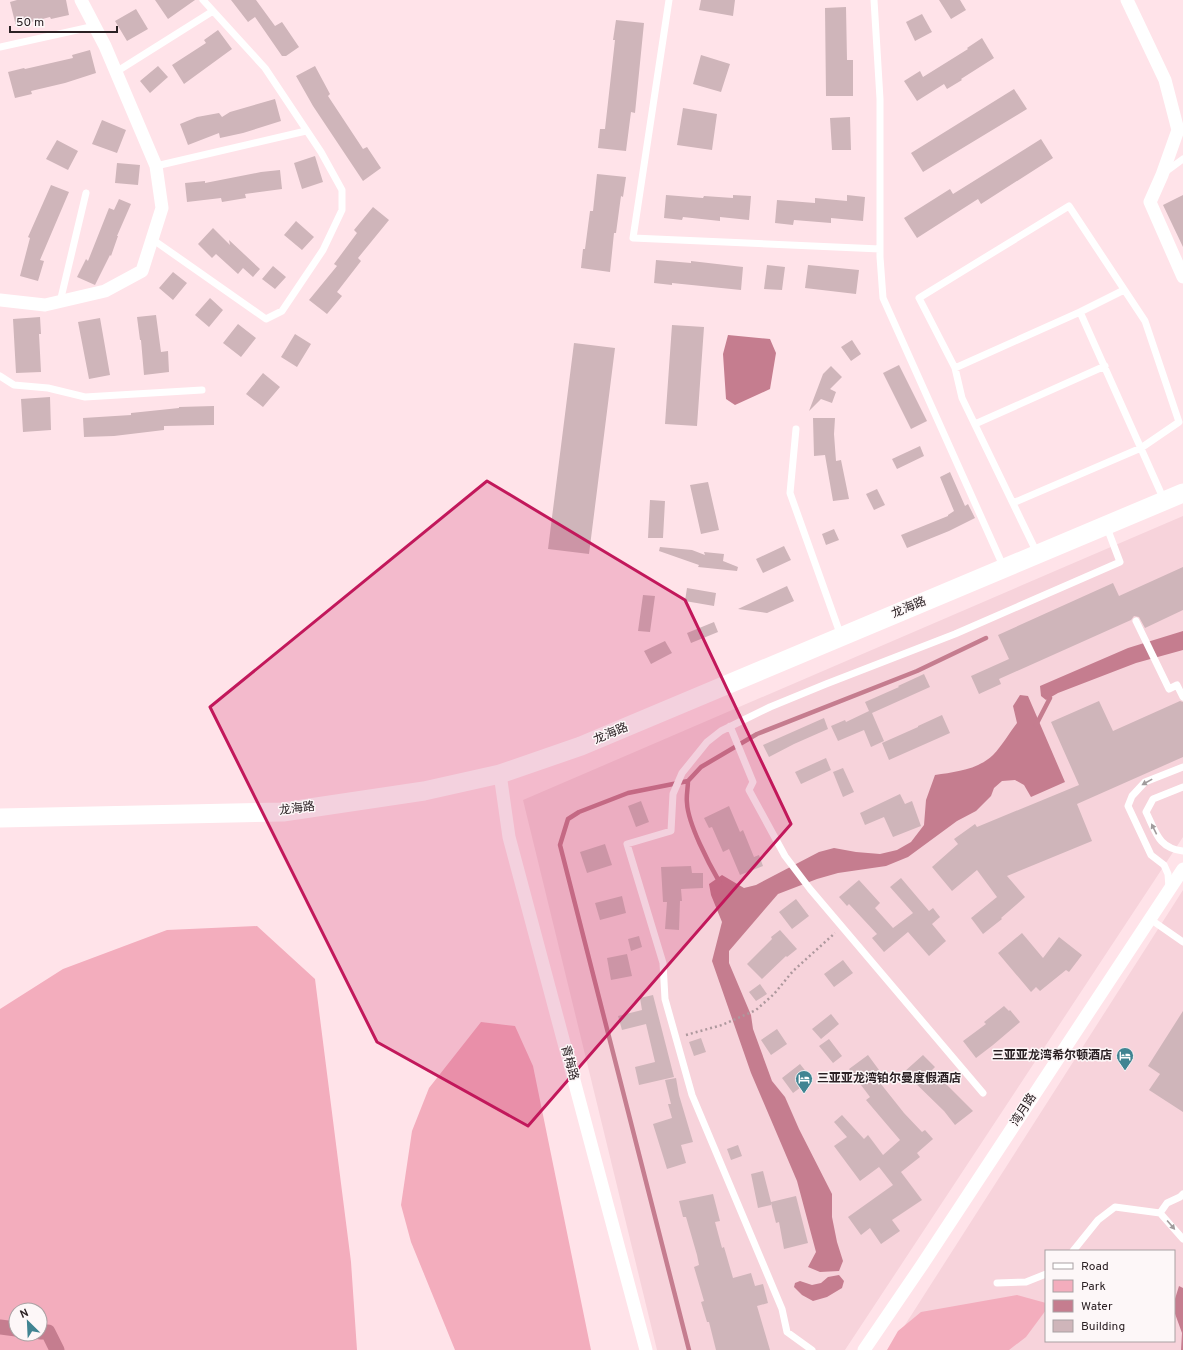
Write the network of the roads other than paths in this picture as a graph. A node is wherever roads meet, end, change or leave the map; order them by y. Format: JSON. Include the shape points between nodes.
{"nodes":[{"id":1,"x":81,"y":0,"type":"edge"},
{"id":2,"x":203,"y":0,"type":"edge"},
{"id":3,"x":669,"y":0,"type":"edge"},
{"id":4,"x":874,"y":0,"type":"edge"},
{"id":5,"x":1127,"y":0,"type":"edge"},
{"id":6,"x":213,"y":11,"type":"junction"},
{"id":7,"x":95,"y":26,"type":"junction"},
{"id":8,"x":0,"y":47,"type":"edge"},
{"id":9,"x":116,"y":72,"type":"junction"},
{"id":10,"x":306,"y":131,"type":"junction"},
{"id":11,"x":1183,"y":159,"type":"edge"},
{"id":12,"x":156,"y":166,"type":"junction"},
{"id":13,"x":1162,"y":175,"type":"junction"},
{"id":14,"x":86,"y":193,"type":"dead end"},
{"id":15,"x":152,"y":239,"type":"junction"},
{"id":16,"x":880,"y":249,"type":"junction"},
{"id":17,"x":1183,"y":277,"type":"edge"},
{"id":18,"x":1124,"y":290,"type":"junction"},
{"id":19,"x":0,"y":300,"type":"edge"},
{"id":20,"x":60,"y":302,"type":"junction"},
{"id":21,"x":1080,"y":312,"type":"junction"},
{"id":22,"x":1105,"y":366,"type":"junction"},
{"id":23,"x":955,"y":368,"type":"junction"},
{"id":24,"x":0,"y":376,"type":"edge"},
{"id":25,"x":202,"y":390,"type":"dead end"},
{"id":26,"x":975,"y":424,"type":"junction"},
{"id":27,"x":796,"y":429,"type":"dead end"},
{"id":28,"x":1141,"y":448,"type":"junction"},
{"id":29,"x":1183,"y":492,"type":"edge"},
{"id":30,"x":1164,"y":500,"type":"junction"},
{"id":31,"x":1013,"y":503,"type":"junction"},
{"id":32,"x":1106,"y":525,"type":"junction"},
{"id":33,"x":1037,"y":554,"type":"junction"},
{"id":34,"x":1004,"y":568,"type":"junction"},
{"id":35,"x":1136,"y":621,"type":"dead end"},
{"id":36,"x":841,"y":637,"type":"junction"},
{"id":37,"x":1183,"y":697,"type":"edge"},
{"id":38,"x":730,"y":726,"type":"junction"},
{"id":39,"x":1183,"y":766,"type":"edge"},
{"id":40,"x":500,"y":774,"type":"junction"},
{"id":41,"x":1183,"y":787,"type":"edge"},
{"id":42,"x":0,"y":818,"type":"edge"},
{"id":43,"x":1183,"y":851,"type":"edge"},
{"id":44,"x":1183,"y":869,"type":"edge"},
{"id":45,"x":1169,"y":890,"type":"junction"},
{"id":46,"x":1150,"y":919,"type":"junction"},
{"id":47,"x":1183,"y":942,"type":"edge"},
{"id":48,"x":983,"y":1093,"type":"dead end"},
{"id":49,"x":1183,"y":1194,"type":"edge"},
{"id":50,"x":1160,"y":1213,"type":"junction"},
{"id":51,"x":1183,"y":1239,"type":"edge"},
{"id":52,"x":1074,"y":1250,"type":"edge"},
{"id":53,"x":1045,"y":1274,"type":"edge"},
{"id":54,"x":997,"y":1283,"type":"dead end"},
{"id":55,"x":646,"y":1350,"type":"edge"},
{"id":56,"x":812,"y":1350,"type":"edge"},
{"id":57,"x":864,"y":1350,"type":"edge"}],
"edges":[{"from":1,"to":7,"type":"street"},
{"from":2,"to":6,"type":"lane"},
{"from":3,"to":16,"type":"lane","via":[[633,238]]},
{"from":4,"to":16,"type":"lane","via":[[880,99]]},
{"from":5,"to":13,"type":"street","via":[[1165,80],[1178,130]]},
{"from":6,"to":9,"type":"lane"},
{"from":6,"to":10,"type":"lane","via":[[265,68]]},
{"from":7,"to":8,"type":"lane"},
{"from":7,"to":9,"type":"street"},
{"from":9,"to":12,"type":"street"},
{"from":10,"to":12,"type":"lane"},
{"from":10,"to":15,"type":"lane","via":[[342,190],[342,210],[323,250],[282,311],[266,319]]},
{"from":11,"to":13,"type":"lane"},
{"from":12,"to":15,"type":"street","via":[[162,208]]},
{"from":13,"to":17,"type":"street","via":[[1150,202]]},
{"from":14,"to":20,"type":"lane"},
{"from":15,"to":20,"type":"street","via":[[142,271],[105,292]]},
{"from":16,"to":34,"type":"lane","via":[[884,298]]},
{"from":18,"to":21,"type":"lane"},
{"from":18,"to":23,"type":"lane","via":[[1069,206],[919,298]]},
{"from":18,"to":28,"type":"lane","via":[[1145,320],[1179,422]]},
{"from":19,"to":20,"type":"street","via":[[45,305]]},
{"from":21,"to":22,"type":"lane"},
{"from":21,"to":23,"type":"lane"},
{"from":22,"to":26,"type":"lane"},
{"from":22,"to":28,"type":"lane"},
{"from":23,"to":26,"type":"lane","via":[[962,398]]},
{"from":24,"to":25,"type":"lane","via":[[14,385],[48,388],[85,397]]},
{"from":26,"to":31,"type":"lane"},
{"from":27,"to":36,"type":"lane","via":[[790,493]]},
{"from":28,"to":30,"type":"lane"},
{"from":28,"to":31,"type":"lane"},
{"from":29,"to":30,"type":"street","name":"龙海路"},
{"from":30,"to":32,"type":"street","name":"龙海路"},
{"from":31,"to":33,"type":"lane"},
{"from":32,"to":33,"type":"street","name":"龙海路"},
{"from":32,"to":38,"type":"lane","via":[[1120,562],[955,634],[826,684]]},
{"from":33,"to":34,"type":"street","name":"龙海路"},
{"from":34,"to":36,"type":"street","name":"龙海路"},
{"from":35,"to":37,"type":"lane","via":[[1169,689],[1177,685]]},
{"from":36,"to":40,"type":"street","name":"龙海路","via":[[581,746]]},
{"from":38,"to":48,"type":"lane","via":[[753,782],[750,790],[785,856]]},
{"from":38,"to":56,"type":"lane","via":[[707,742],[682,773],[673,794],[671,831],[627,844],[663,963],[665,999],[692,1095],[782,1309],[787,1332]]},
{"from":39,"to":45,"type":"lane","one_way":true,"via":[[1145,782],[1132,796],[1128,806],[1151,855],[1164,865],[1168,874]]},
{"from":40,"to":42,"type":"street","name":"龙海路","via":[[424,791],[283,812]]},
{"from":40,"to":55,"type":"street","name":"青梅路","via":[[510,837]]},
{"from":43,"to":41,"type":"lane","one_way":true,"via":[[1173,850],[1161,842],[1146,812],[1153,799]]},
{"from":44,"to":45,"type":"street","name":"湾月路"},
{"from":45,"to":46,"type":"street","name":"湾月路"},
{"from":46,"to":47,"type":"lane"},
{"from":46,"to":57,"type":"street","name":"湾月路"},
{"from":49,"to":50,"type":"lane","via":[[1167,1203]]},
{"from":50,"to":51,"type":"lane","one_way":true},
{"from":50,"to":52,"type":"lane","via":[[1115,1207],[1098,1220]]},
{"from":53,"to":54,"type":"lane","via":[[1026,1282]]}]}
